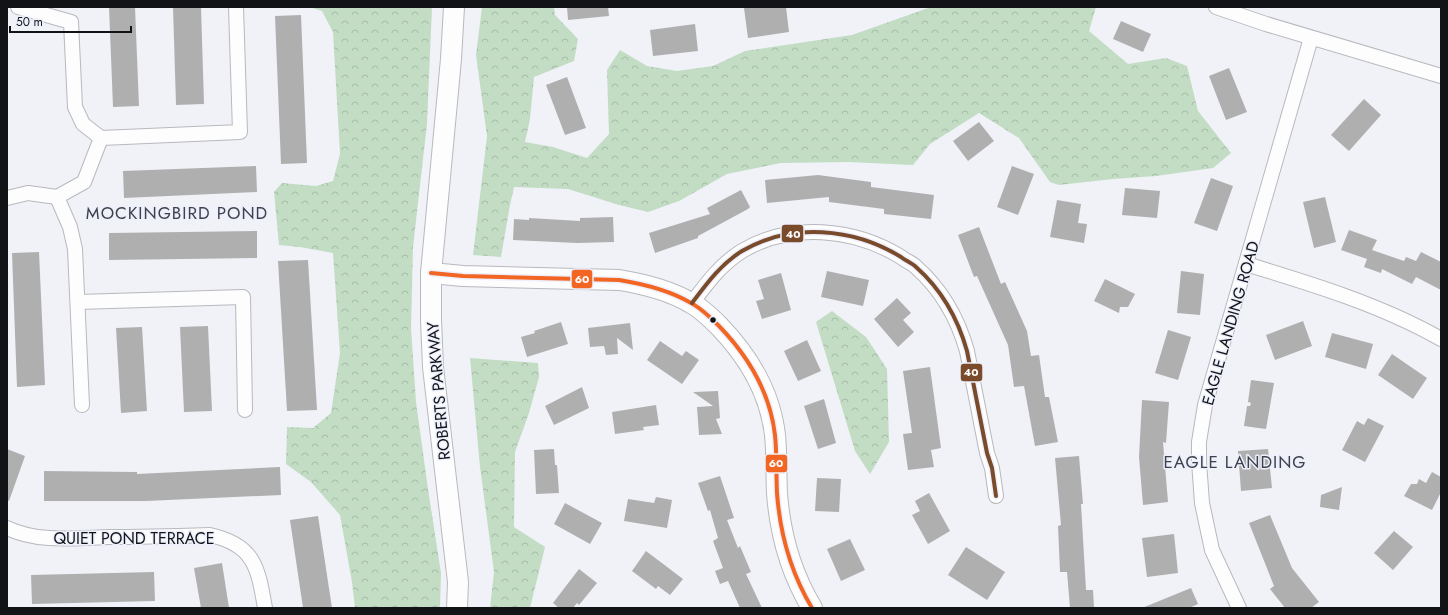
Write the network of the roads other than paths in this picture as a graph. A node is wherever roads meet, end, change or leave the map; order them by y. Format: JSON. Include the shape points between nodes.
{"nodes":[{"id":1,"x":18,"y":7,"type":"edge"},
{"id":2,"x":236,"y":7,"type":"edge"},
{"id":3,"x":454,"y":7,"type":"edge"},
{"id":4,"x":1216,"y":7,"type":"edge"},
{"id":5,"x":1311,"y":38,"type":"junction"},
{"id":6,"x":1441,"y":76,"type":"edge"},
{"id":7,"x":101,"y":138,"type":"junction"},
{"id":8,"x":58,"y":197,"type":"junction"},
{"id":9,"x":7,"y":198,"type":"edge"},
{"id":10,"x":1246,"y":264,"type":"junction"},
{"id":11,"x":431,"y":273,"type":"junction"},
{"id":12,"x":78,"y":302,"type":"junction"},
{"id":13,"x":692,"y":303,"type":"junction"},
{"id":14,"x":1441,"y":339,"type":"edge"},
{"id":15,"x":82,"y":405,"type":"dead end"},
{"id":16,"x":245,"y":410,"type":"dead end"},
{"id":17,"x":996,"y":496,"type":"dead end"},
{"id":18,"x":7,"y":528,"type":"edge"},
{"id":19,"x":265,"y":608,"type":"edge"},
{"id":20,"x":458,"y":608,"type":"edge"},
{"id":21,"x":812,"y":608,"type":"edge"},
{"id":22,"x":1239,"y":608,"type":"edge"}],
"edges":[{"from":1,"to":7,"type":"street","via":[[71,22],[75,107],[83,124]]},
{"from":2,"to":7,"type":"street","via":[[240,132]]},
{"from":3,"to":11,"type":"main road","name":"ROBERTS PARKWAY"},
{"from":4,"to":5,"type":"street"},
{"from":5,"to":6,"type":"street"},
{"from":5,"to":10,"type":"street","name":"EAGLE LANDING ROAD"},
{"from":7,"to":8,"type":"street","via":[[84,182]]},
{"from":8,"to":9,"type":"street","via":[[28,193]]},
{"from":8,"to":12,"type":"street","via":[[70,227],[75,249]]},
{"from":10,"to":14,"type":"street","via":[[1385,311]]},
{"from":10,"to":22,"type":"street","name":"EAGLE LANDING ROAD","via":[[1205,405],[1199,442],[1202,503],[1212,550]]},
{"from":11,"to":13,"type":"main road","via":[[619,280],[666,291]]},
{"from":11,"to":20,"type":"main road","name":"ROBERTS PARKWAY","via":[[433,367],[455,544]]},
{"from":12,"to":15,"type":"street"},
{"from":12,"to":16,"type":"street","via":[[243,297]]},
{"from":13,"to":17,"type":"street","via":[[714,274],[731,258],[756,244],[788,234],[819,232],[850,236],[890,251],[915,266],[943,297],[963,335]]},
{"from":13,"to":21,"type":"main road","via":[[731,339],[744,355],[764,392],[774,434],[778,493],[787,552],[796,578]]},
{"from":18,"to":19,"type":"street","name":"QUIET POND TERRACE","via":[[29,536],[55,538],[210,535],[225,538],[241,547],[254,563],[259,573]]}]}
